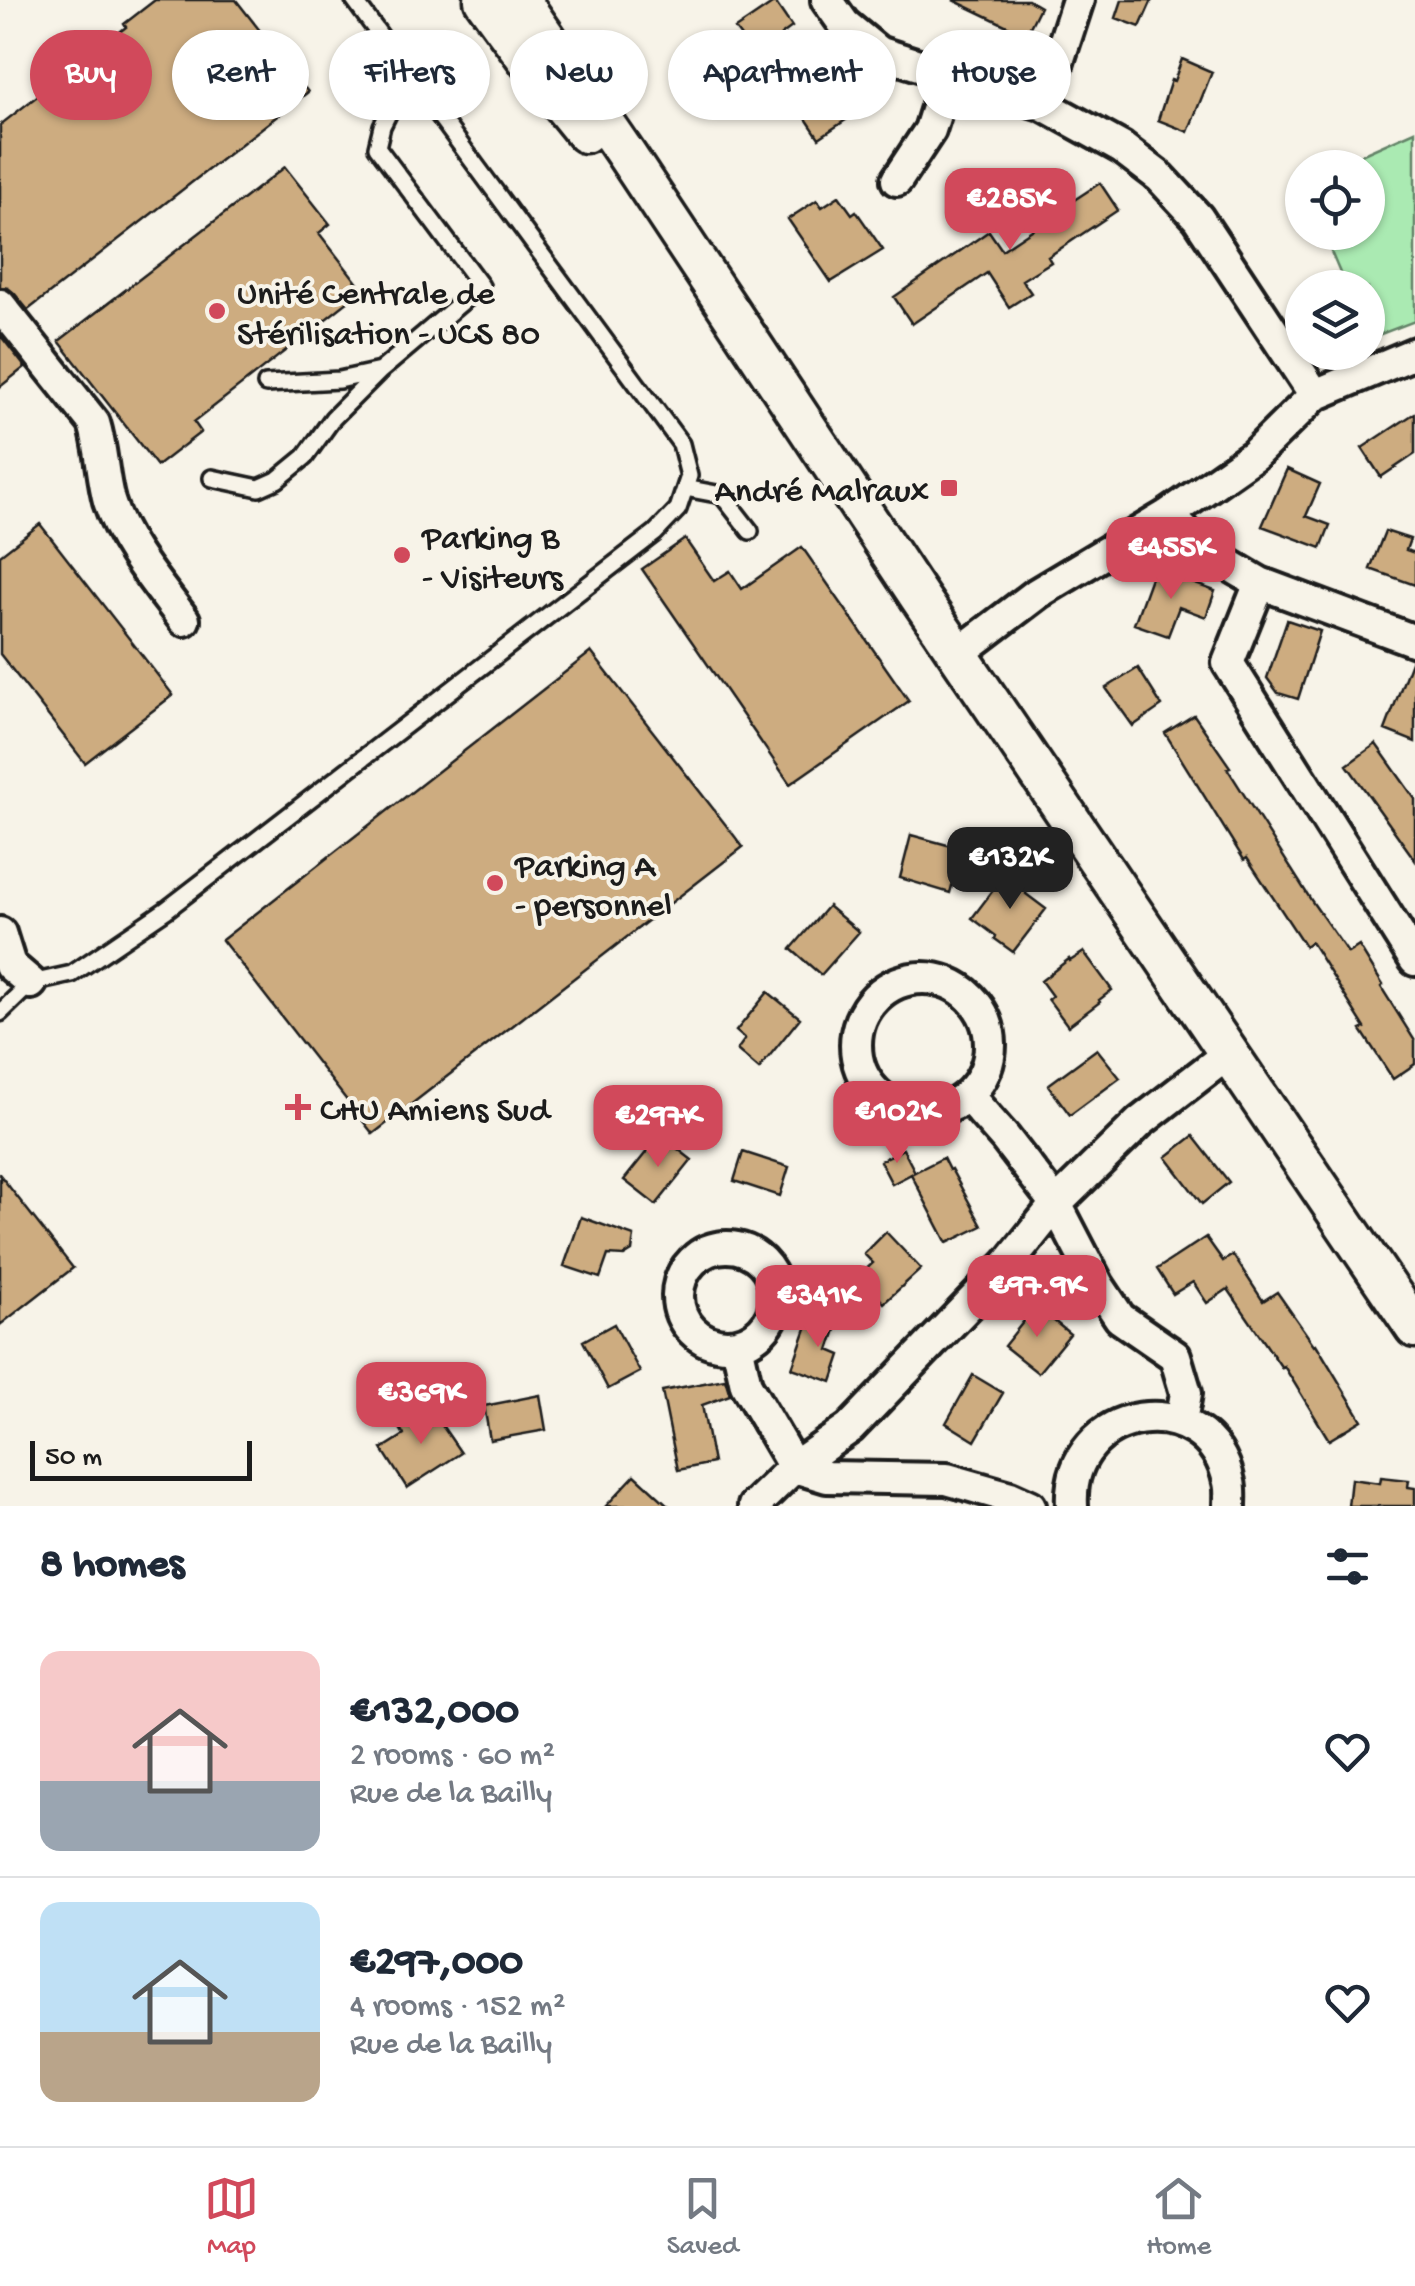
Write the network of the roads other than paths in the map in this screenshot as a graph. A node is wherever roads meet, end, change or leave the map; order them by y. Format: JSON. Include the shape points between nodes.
{"nodes":[{"id":1,"x":354,"y":0,"type":"edge"},
{"id":2,"x":484,"y":0,"type":"edge"},
{"id":3,"x":520,"y":0,"type":"edge"},
{"id":4,"x":827,"y":0,"type":"edge"},
{"id":5,"x":1078,"y":0,"type":"edge"},
{"id":6,"x":377,"y":30,"type":"edge"},
{"id":7,"x":1068,"y":30,"type":"edge"},
{"id":8,"x":916,"y":63,"type":"edge"},
{"id":9,"x":385,"y":120,"type":"edge"},
{"id":10,"x":444,"y":120,"type":"edge"},
{"id":11,"x":933,"y":120,"type":"edge"},
{"id":12,"x":1071,"y":120,"type":"edge"},
{"id":13,"x":897,"y":180,"type":"dead end"},
{"id":14,"x":699,"y":267,"type":"junction"},
{"id":15,"x":0,"y":306,"type":"edge"},
{"id":16,"x":1415,"y":353,"type":"edge"},
{"id":17,"x":380,"y":370,"type":"junction"},
{"id":18,"x":266,"y":384,"type":"dead end"},
{"id":19,"x":1315,"y":395,"type":"junction"},
{"id":20,"x":212,"y":478,"type":"dead end"},
{"id":21,"x":685,"y":488,"type":"junction"},
{"id":22,"x":1168,"y":514,"type":"junction"},
{"id":23,"x":750,"y":531,"type":"dead end"},
{"id":24,"x":1260,"y":584,"type":"junction"},
{"id":25,"x":184,"y":620,"type":"dead end"},
{"id":26,"x":1415,"y":641,"type":"edge"},
{"id":27,"x":958,"y":653,"type":"junction"},
{"id":28,"x":0,"y":934,"type":"edge"},
{"id":29,"x":1415,"y":960,"type":"edge"},
{"id":30,"x":32,"y":983,"type":"junction"},
{"id":31,"x":0,"y":1014,"type":"edge"},
{"id":32,"x":1229,"y":1053,"type":"junction"},
{"id":33,"x":968,"y":1096,"type":"junction"},
{"id":34,"x":1056,"y":1204,"type":"junction"},
{"id":35,"x":1415,"y":1328,"type":"edge"},
{"id":36,"x":737,"y":1344,"type":"dead end"},
{"id":37,"x":1180,"y":1422,"type":"junction"},
{"id":38,"x":794,"y":1467,"type":"junction"},
{"id":39,"x":754,"y":1506,"type":"edge"},
{"id":40,"x":1030,"y":1506,"type":"edge"},
{"id":41,"x":1072,"y":1506,"type":"edge"},
{"id":42,"x":1230,"y":1506,"type":"edge"}],
"edges":[{"from":1,"to":6,"type":"lane"},
{"from":2,"to":14,"type":"street","via":[[625,184]]},
{"from":3,"to":14,"type":"street"},
{"from":4,"to":8,"type":"street","via":[[878,52]]},
{"from":5,"to":7,"type":"street"},
{"from":9,"to":17,"type":"lane","via":[[377,147],[481,286]]},
{"from":10,"to":21,"type":"lane","via":[[681,444],[689,476]]},
{"from":11,"to":13,"type":"street"},
{"from":12,"to":19,"type":"street","via":[[1160,176],[1198,218]]},
{"from":14,"to":27,"type":"street"},
{"from":15,"to":25,"type":"street","via":[[94,424],[119,526]]},
{"from":16,"to":19,"type":"street"},
{"from":17,"to":18,"type":"lane"},
{"from":17,"to":20,"type":"lane","via":[[305,458],[277,480],[260,488]]},
{"from":19,"to":22,"type":"street","via":[[1254,455]]},
{"from":21,"to":23,"type":"lane","via":[[722,495]]},
{"from":21,"to":30,"type":"lane","via":[[678,509],[655,532],[166,910],[72,974]]},
{"from":22,"to":24,"type":"street","via":[[1204,550]]},
{"from":22,"to":27,"type":"street","via":[[1038,593]]},
{"from":24,"to":26,"type":"street"},
{"from":24,"to":29,"type":"street","via":[[1228,663]]},
{"from":27,"to":32,"type":"street"},
{"from":28,"to":30,"type":"street","via":[[10,965]]},
{"from":30,"to":31,"type":"lane"},
{"from":32,"to":34,"type":"street","via":[[1140,1122]]},
{"from":32,"to":35,"type":"street"},
{"from":33,"to":33,"type":"street","via":[[990,1057],[990,1035],[969,996],[930,978],[908,979],[870,1002],[855,1044],[868,1086],[905,1111],[950,1108]]},
{"from":33,"to":34,"type":"street"},
{"from":34,"to":37,"type":"street","via":[[1120,1318],[1175,1356],[1186,1393]]},
{"from":34,"to":38,"type":"street","via":[[1008,1264],[850,1428]]},
{"from":36,"to":38,"type":"street","via":[[746,1385]]},
{"from":37,"to":41,"type":"street","via":[[1156,1417],[1108,1428],[1077,1466]]},
{"from":37,"to":42,"type":"street","via":[[1220,1458]]},
{"from":38,"to":39,"type":"street"},
{"from":38,"to":40,"type":"street","via":[[826,1477],[947,1479]]}]}
